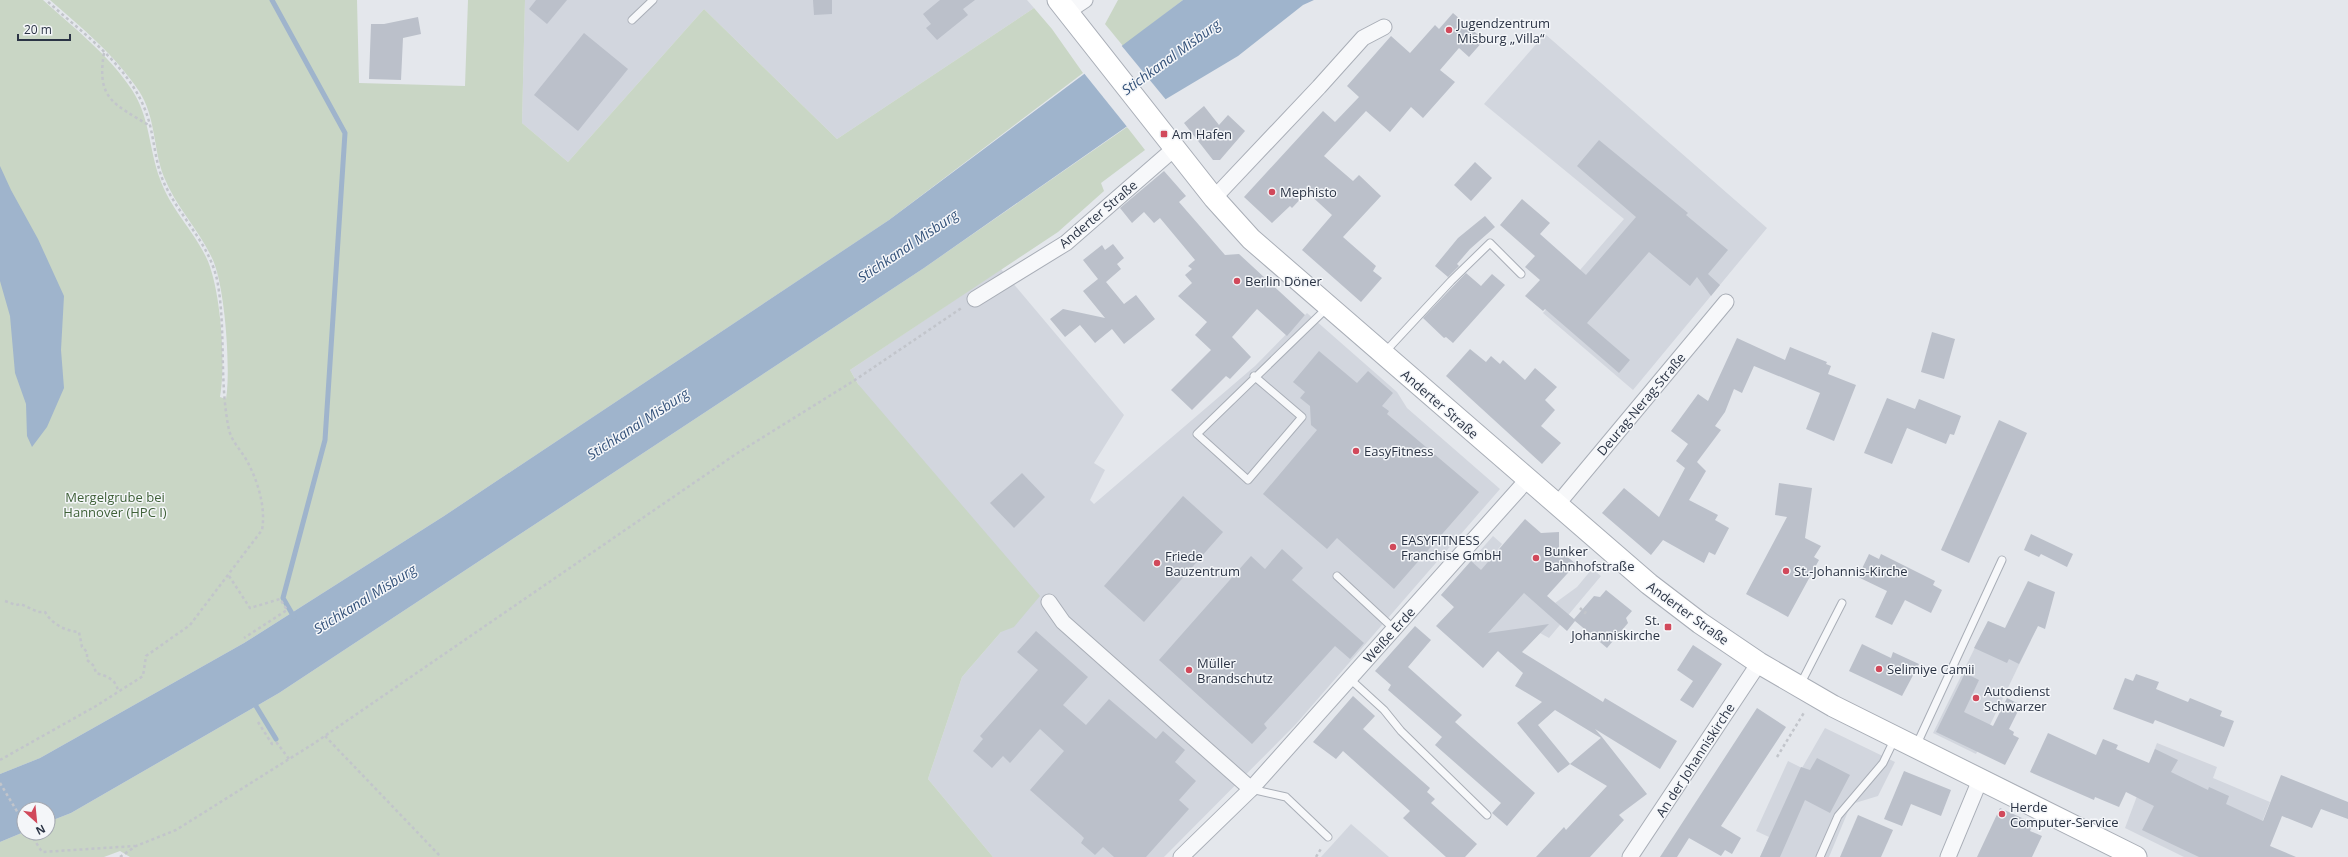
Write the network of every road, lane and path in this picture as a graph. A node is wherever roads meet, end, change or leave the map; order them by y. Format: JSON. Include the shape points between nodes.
{"nodes":[{"id":1,"x":46,"y":0,"type":"edge"},
{"id":2,"x":653,"y":0,"type":"edge"},
{"id":3,"x":1085,"y":0,"type":"edge"},
{"id":4,"x":1062,"y":6,"type":"edge"},
{"id":5,"x":632,"y":20,"type":"dead end"},
{"id":6,"x":1384,"y":27,"type":"dead end"},
{"id":7,"x":104,"y":53,"type":"junction"},
{"id":8,"x":150,"y":126,"type":"junction"},
{"id":9,"x":1175,"y":148,"type":"junction"},
{"id":10,"x":1214,"y":198,"type":"junction"},
{"id":11,"x":1521,"y":274,"type":"dead end"},
{"id":12,"x":975,"y":299,"type":"joint"},
{"id":13,"x":1726,"y":302,"type":"dead end"},
{"id":14,"x":1328,"y":307,"type":"junction"},
{"id":15,"x":1383,"y":354,"type":"junction"},
{"id":16,"x":1254,"y":376,"type":"junction"},
{"id":17,"x":1527,"y":480,"type":"junction"},
{"id":18,"x":1556,"y":506,"type":"junction"},
{"id":19,"x":2002,"y":560,"type":"dead end"},
{"id":20,"x":229,"y":576,"type":"junction"},
{"id":21,"x":1337,"y":576,"type":"dead end"},
{"id":22,"x":5,"y":601,"type":"dead end"},
{"id":23,"x":1049,"y":602,"type":"dead end"},
{"id":24,"x":1842,"y":603,"type":"dead end"},
{"id":25,"x":1580,"y":608,"type":"dead end"},
{"id":26,"x":1587,"y":610,"type":"dead end"},
{"id":27,"x":1394,"y":629,"type":"junction"},
{"id":28,"x":244,"y":638,"type":"dead end"},
{"id":29,"x":1759,"y":663,"type":"junction"},
{"id":30,"x":1350,"y":679,"type":"junction"},
{"id":31,"x":1800,"y":687,"type":"junction"},
{"id":32,"x":118,"y":693,"type":"junction"},
{"id":33,"x":1806,"y":710,"type":"dead end"},
{"id":34,"x":258,"y":722,"type":"dead end"},
{"id":35,"x":325,"y":736,"type":"junction"},
{"id":36,"x":1895,"y":738,"type":"junction"},
{"id":37,"x":1916,"y":748,"type":"junction"},
{"id":38,"x":1777,"y":757,"type":"dead end"},
{"id":39,"x":289,"y":759,"type":"junction"},
{"id":40,"x":0,"y":760,"type":"edge"},
{"id":41,"x":1980,"y":780,"type":"junction"},
{"id":42,"x":0,"y":783,"type":"edge"},
{"id":43,"x":1251,"y":789,"type":"junction"},
{"id":44,"x":16,"y":809,"type":"edge"},
{"id":45,"x":1487,"y":815,"type":"dead end"},
{"id":46,"x":1328,"y":837,"type":"dead end"},
{"id":47,"x":35,"y":841,"type":"edge"},
{"id":48,"x":136,"y":846,"type":"junction"},
{"id":49,"x":120,"y":857,"type":"edge"},
{"id":50,"x":441,"y":857,"type":"edge"},
{"id":51,"x":1181,"y":857,"type":"edge"},
{"id":52,"x":1630,"y":857,"type":"edge"},
{"id":53,"x":1820,"y":857,"type":"edge"},
{"id":54,"x":1948,"y":857,"type":"edge"},
{"id":55,"x":2136,"y":857,"type":"edge"}],
"edges":[{"from":1,"to":7,"type":"path"},
{"from":2,"to":5,"type":"lane"},
{"from":3,"to":4,"type":"street"},
{"from":4,"to":9,"type":"main road","name":"Anderter Straße"},
{"from":6,"to":10,"type":"street","via":[[1363,38]]},
{"from":7,"to":8,"type":"path","via":[[122,70],[132,85]]},
{"from":7,"to":8,"type":"path","via":[[101,70],[103,88],[112,101]]},
{"from":8,"to":20,"type":"path","via":[[158,167],[165,186],[204,246],[215,273],[223,328],[225,409],[230,435],[247,461],[264,517],[262,530],[246,548]]},
{"from":9,"to":10,"type":"main road","name":"Anderter Straße"},
{"from":9,"to":12,"type":"street","name":"Anderter Straße","via":[[1066,243]]},
{"from":10,"to":14,"type":"main road","name":"Anderter Straße","via":[[1251,239]]},
{"from":11,"to":15,"type":"lane","via":[[1490,243]]},
{"from":12,"to":35,"type":"path","via":[[855,380],[736,454]]},
{"from":13,"to":18,"type":"street","name":"Deurag-Nerag-Straße"},
{"from":14,"to":15,"type":"main road","name":"Anderter Straße"},
{"from":14,"to":16,"type":"lane"},
{"from":15,"to":17,"type":"main road","name":"Anderter Straße"},
{"from":16,"to":16,"type":"lane","via":[[1197,434],[1248,480],[1302,417]]},
{"from":17,"to":18,"type":"main road","name":"Anderter Straße"},
{"from":17,"to":27,"type":"street","name":"Weiße Erde"},
{"from":18,"to":29,"type":"main road","name":"Anderter Straße","via":[[1648,584]]},
{"from":19,"to":37,"type":"lane"},
{"from":20,"to":28,"type":"path","via":[[250,608],[280,599],[287,610]]},
{"from":20,"to":32,"type":"path","via":[[190,625],[146,656],[143,676]]},
{"from":21,"to":27,"type":"lane"},
{"from":22,"to":32,"type":"path","via":[[44,612],[49,619],[68,631],[79,632],[82,647],[88,652],[87,660],[94,666],[96,673],[113,681],[118,687]]},
{"from":23,"to":43,"type":"street","via":[[1063,622]]},
{"from":24,"to":31,"type":"lane"},
{"from":25,"to":26,"type":"path","via":[[1585,612]]},
{"from":27,"to":30,"type":"street","name":"Weiße Erde"},
{"from":29,"to":31,"type":"main road","name":"Anderter Straße"},
{"from":29,"to":52,"type":"street","name":"An der Johanniskirche"},
{"from":30,"to":43,"type":"street","name":"Weiße Erde"},
{"from":30,"to":45,"type":"lane"},
{"from":31,"to":36,"type":"main road","name":"Anderter Straße"},
{"from":32,"to":40,"type":"path"},
{"from":33,"to":38,"type":"path"},
{"from":34,"to":39,"type":"path","via":[[272,744],[277,743]]},
{"from":35,"to":39,"type":"path"},
{"from":35,"to":50,"type":"path"},
{"from":36,"to":37,"type":"main road","name":"Anderter Straße"},
{"from":36,"to":53,"type":"lane","via":[[1883,763],[1838,816]]},
{"from":37,"to":41,"type":"main road","name":"Anderter Straße"},
{"from":39,"to":48,"type":"path","via":[[176,830]]},
{"from":41,"to":54,"type":"street"},
{"from":41,"to":55,"type":"main road","name":"Anderter Straße"},
{"from":42,"to":44,"type":"path"},
{"from":43,"to":46,"type":"lane","via":[[1286,797]]},
{"from":43,"to":51,"type":"street","name":"Weiße Erde"},
{"from":47,"to":48,"type":"path","via":[[42,852]]},
{"from":48,"to":49,"type":"path"}]}
